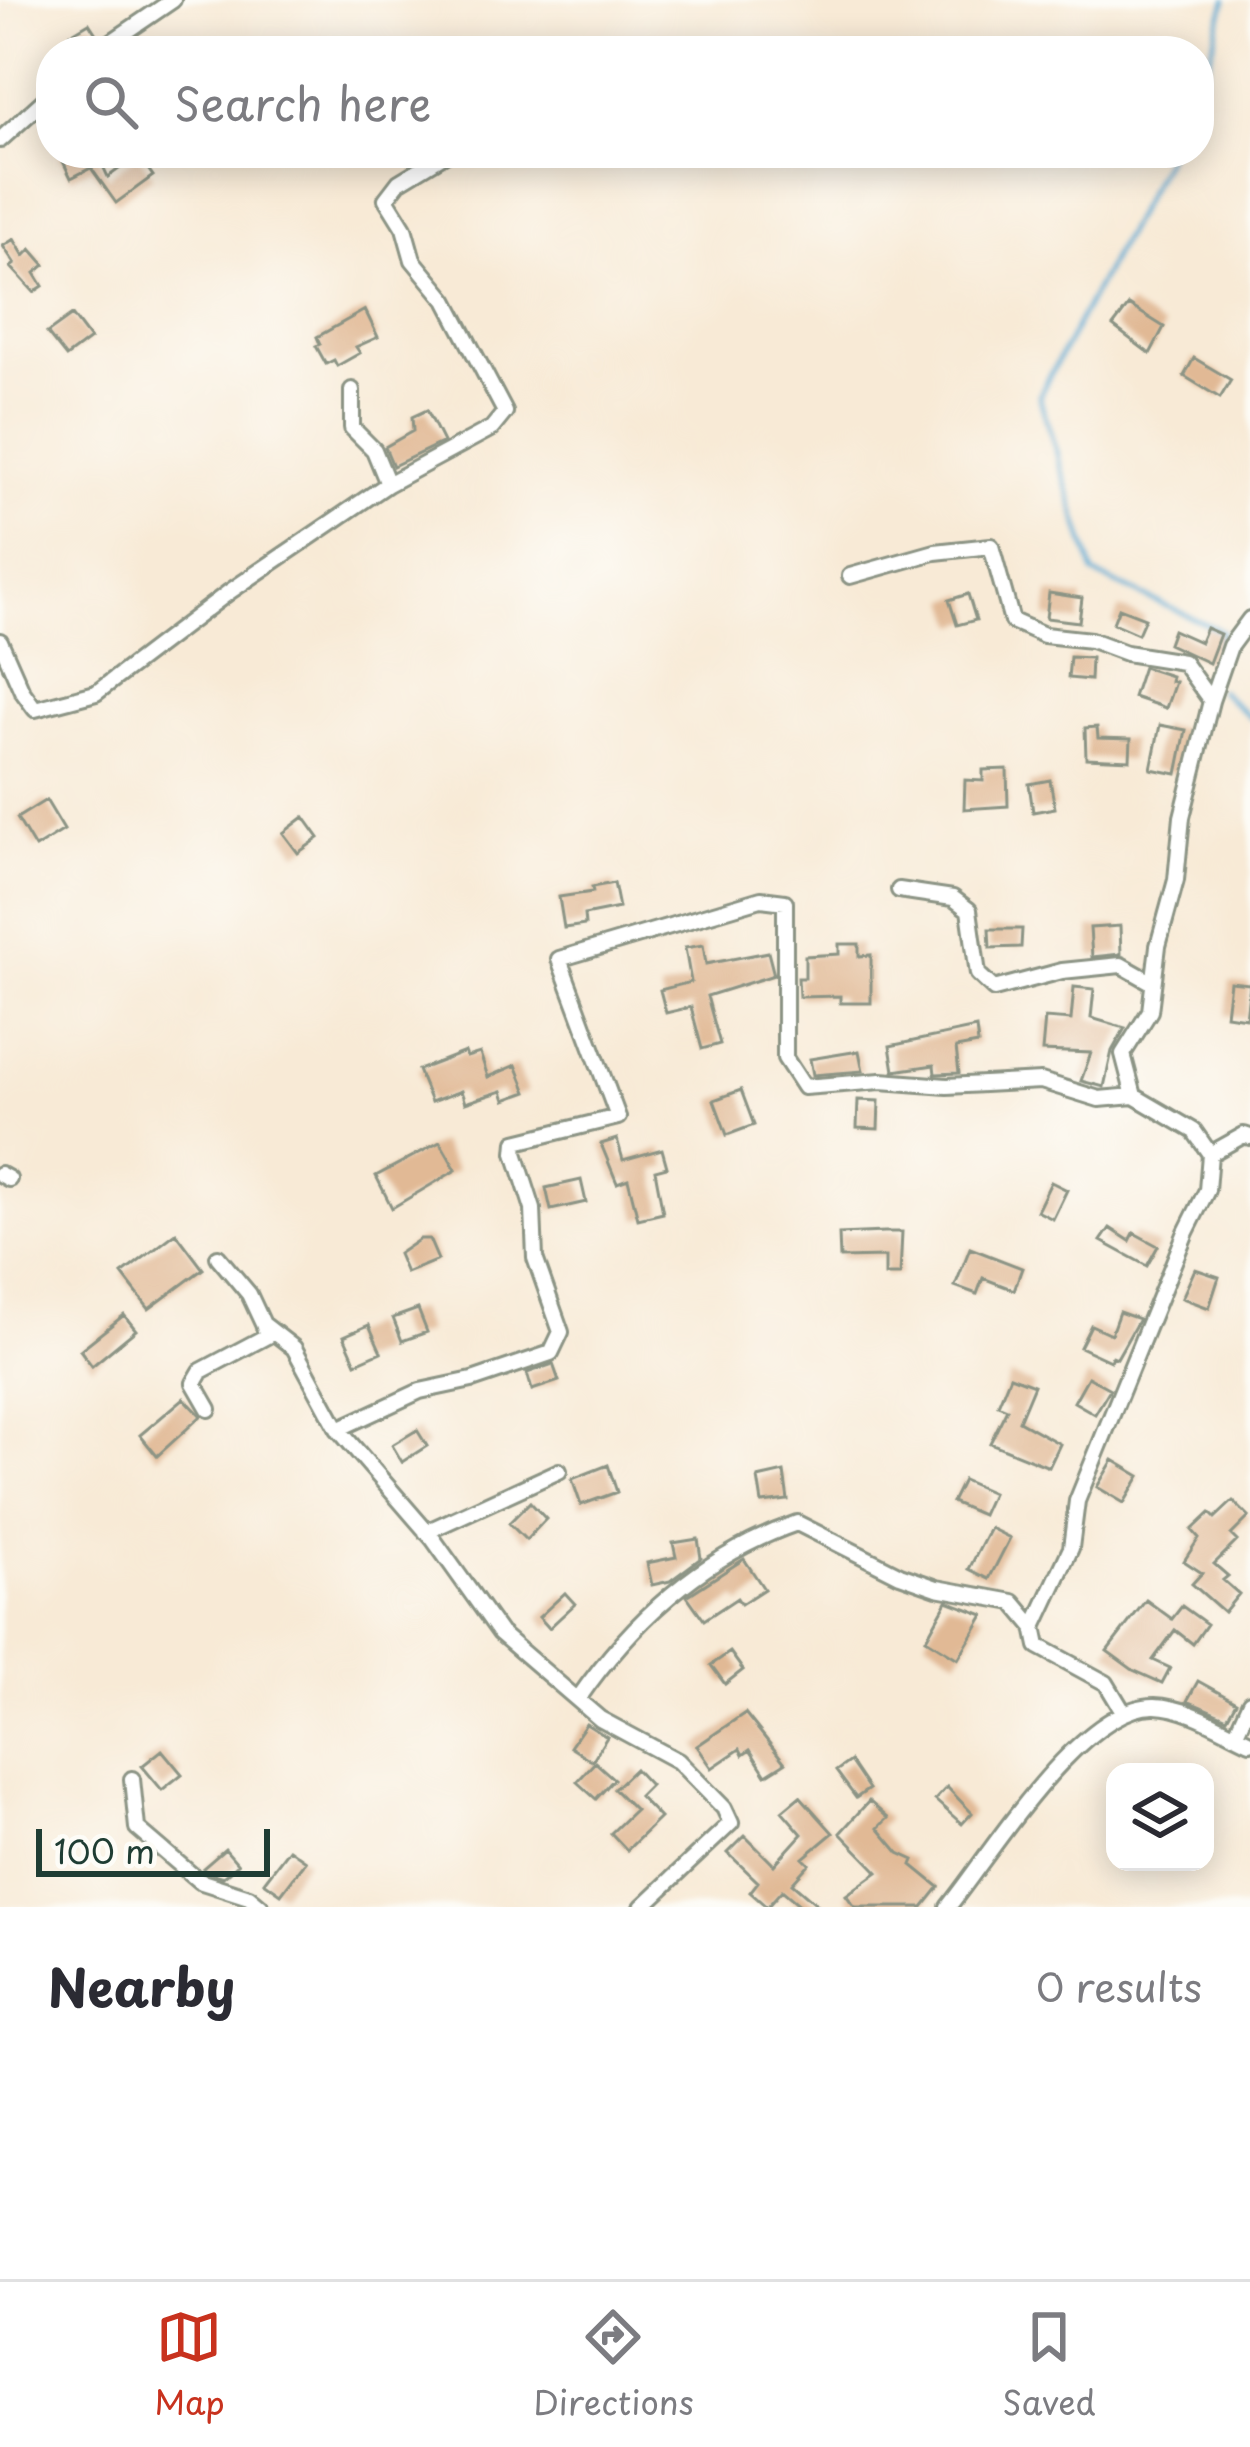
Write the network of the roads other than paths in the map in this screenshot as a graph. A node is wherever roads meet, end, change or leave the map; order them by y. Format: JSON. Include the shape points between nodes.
{"nodes":[{"id":1,"x":173,"y":0,"type":"edge"},
{"id":2,"x":120,"y":36,"type":"edge"},
{"id":3,"x":36,"y":108,"type":"edge"},
{"id":4,"x":0,"y":140,"type":"edge"},
{"id":5,"x":422,"y":168,"type":"edge"},
{"id":6,"x":352,"y":390,"type":"dead end"},
{"id":7,"x":388,"y":484,"type":"junction"},
{"id":8,"x":850,"y":576,"type":"dead end"},
{"id":9,"x":1250,"y":620,"type":"edge"},
{"id":10,"x":0,"y":641,"type":"edge"},
{"id":11,"x":1210,"y":701,"type":"junction"},
{"id":12,"x":899,"y":890,"type":"dead end"},
{"id":13,"x":1153,"y":983,"type":"junction"},
{"id":14,"x":1134,"y":1096,"type":"junction"},
{"id":15,"x":1250,"y":1137,"type":"edge"},
{"id":16,"x":1210,"y":1154,"type":"junction"},
{"id":17,"x":218,"y":1257,"type":"dead end"},
{"id":18,"x":263,"y":1324,"type":"junction"},
{"id":19,"x":209,"y":1409,"type":"dead end"},
{"id":20,"x":338,"y":1429,"type":"junction"},
{"id":21,"x":559,"y":1471,"type":"dead end"},
{"id":22,"x":426,"y":1532,"type":"junction"},
{"id":23,"x":1034,"y":1627,"type":"junction"},
{"id":24,"x":578,"y":1699,"type":"junction"},
{"id":25,"x":1250,"y":1702,"type":"edge"},
{"id":26,"x":1124,"y":1713,"type":"junction"},
{"id":27,"x":1243,"y":1738,"type":"edge"},
{"id":28,"x":132,"y":1779,"type":"dead end"},
{"id":29,"x":261,"y":1907,"type":"edge"},
{"id":30,"x":642,"y":1907,"type":"edge"},
{"id":31,"x":948,"y":1907,"type":"edge"}],
"edges":[{"from":1,"to":2,"type":"street"},
{"from":3,"to":4,"type":"street"},
{"from":5,"to":7,"type":"street","via":[[386,199],[413,260],[446,300],[505,412],[492,428]]},
{"from":6,"to":7,"type":"street","via":[[352,428],[374,450]]},
{"from":7,"to":10,"type":"street","via":[[96,693],[34,709]]},
{"from":8,"to":11,"type":"street","via":[[991,546],[1012,621],[1044,635],[1183,662]]},
{"from":9,"to":11,"type":"street"},
{"from":11,"to":13,"type":"street"},
{"from":12,"to":13,"type":"street","via":[[952,898],[969,910],[978,974],[994,989],[1120,965]]},
{"from":13,"to":14,"type":"street","via":[[1150,1011],[1124,1054]]},
{"from":14,"to":16,"type":"street","via":[[1195,1131]]},
{"from":14,"to":20,"type":"street","via":[[1099,1099],[1041,1081],[804,1087],[785,1058],[785,902],[761,898],[559,959],[618,1117],[517,1142],[535,1258],[561,1331],[551,1353],[420,1391]]},
{"from":15,"to":16,"type":"street"},
{"from":16,"to":23,"type":"street","via":[[1208,1190],[1077,1501],[1071,1548]]},
{"from":17,"to":18,"type":"street"},
{"from":18,"to":19,"type":"street","via":[[267,1336],[201,1371],[194,1383]]},
{"from":18,"to":20,"type":"street","via":[[294,1348]]},
{"from":20,"to":22,"type":"street"},
{"from":21,"to":22,"type":"street"},
{"from":22,"to":24,"type":"street","via":[[500,1634]]},
{"from":23,"to":24,"type":"street","via":[[1013,1602],[901,1575],[797,1523],[748,1540],[673,1591]]},
{"from":23,"to":26,"type":"street","via":[[1038,1646],[1106,1683]]},
{"from":24,"to":30,"type":"street","via":[[679,1760],[731,1823]]},
{"from":25,"to":27,"type":"street"},
{"from":26,"to":27,"type":"street","via":[[1156,1706]]},
{"from":26,"to":31,"type":"street","via":[[1055,1768]]},
{"from":28,"to":29,"type":"street","via":[[137,1828],[199,1881]]}]}
